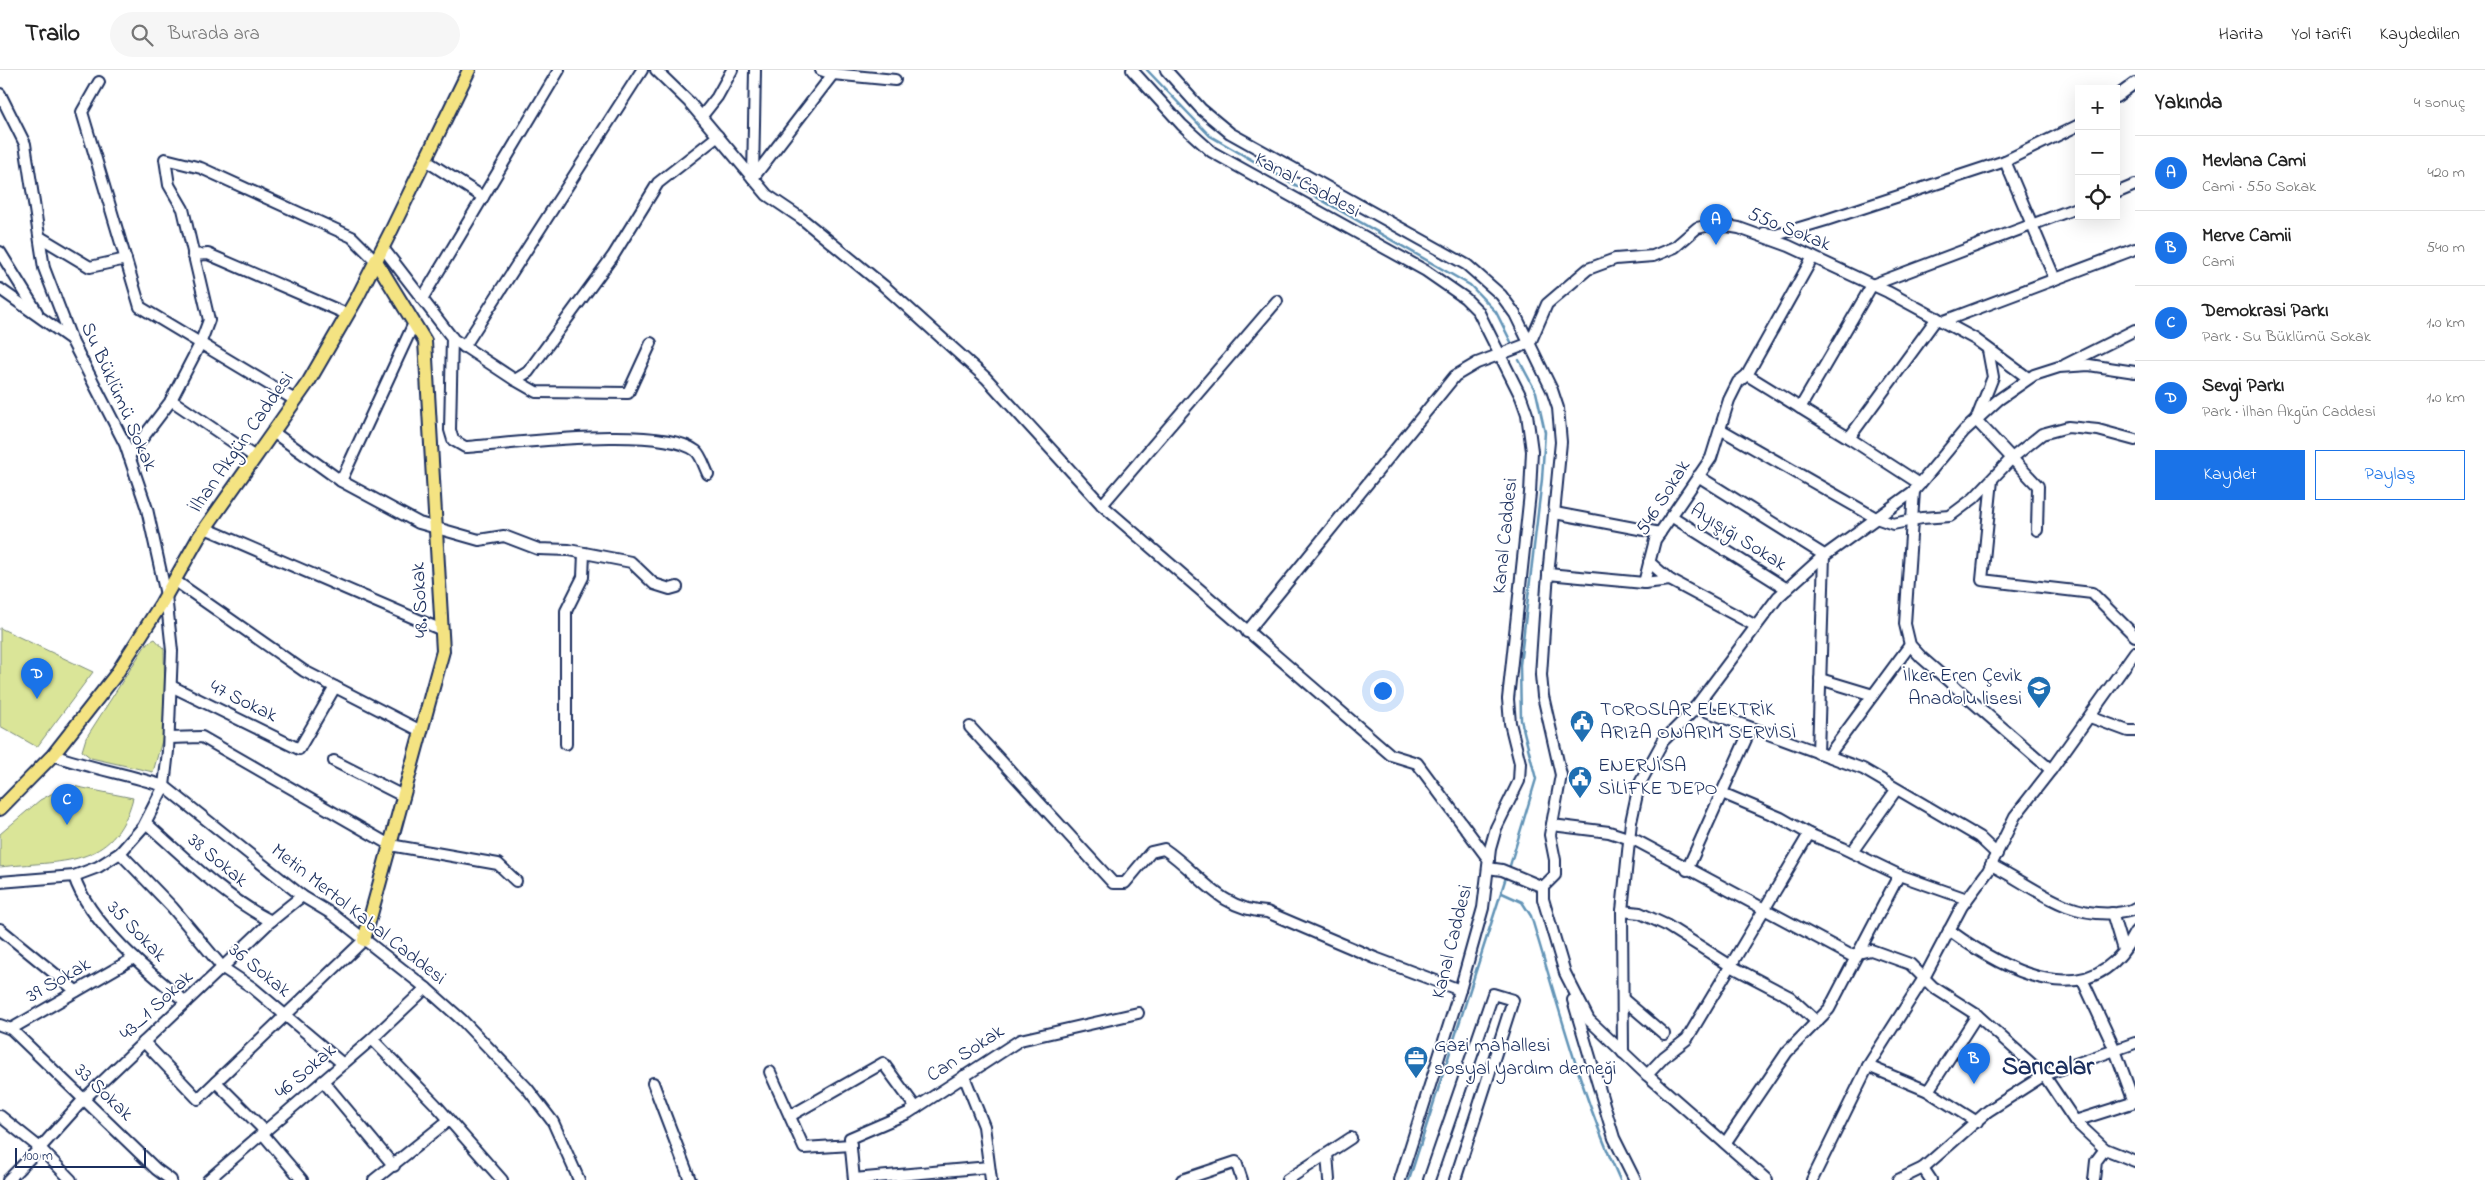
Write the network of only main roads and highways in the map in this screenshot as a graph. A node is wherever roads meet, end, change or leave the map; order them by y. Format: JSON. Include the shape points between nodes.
{"nodes":[{"id":1,"x":468,"y":70,"type":"edge"},
{"id":2,"x":376,"y":261,"type":"junction"},
{"id":3,"x":0,"y":809,"type":"edge"},
{"id":4,"x":364,"y":940,"type":"road end"}],
"edges":[{"from":1,"to":2,"type":"main road","name":"İlhan Akgün Caddesi"},
{"from":2,"to":3,"type":"main road","name":"İlhan Akgün Caddesi","via":[[296,400],[205,528],[115,676],[53,755]]},
{"from":2,"to":4,"type":"main road","name":"48. Sokak","via":[[425,341],[443,651]]}]}
